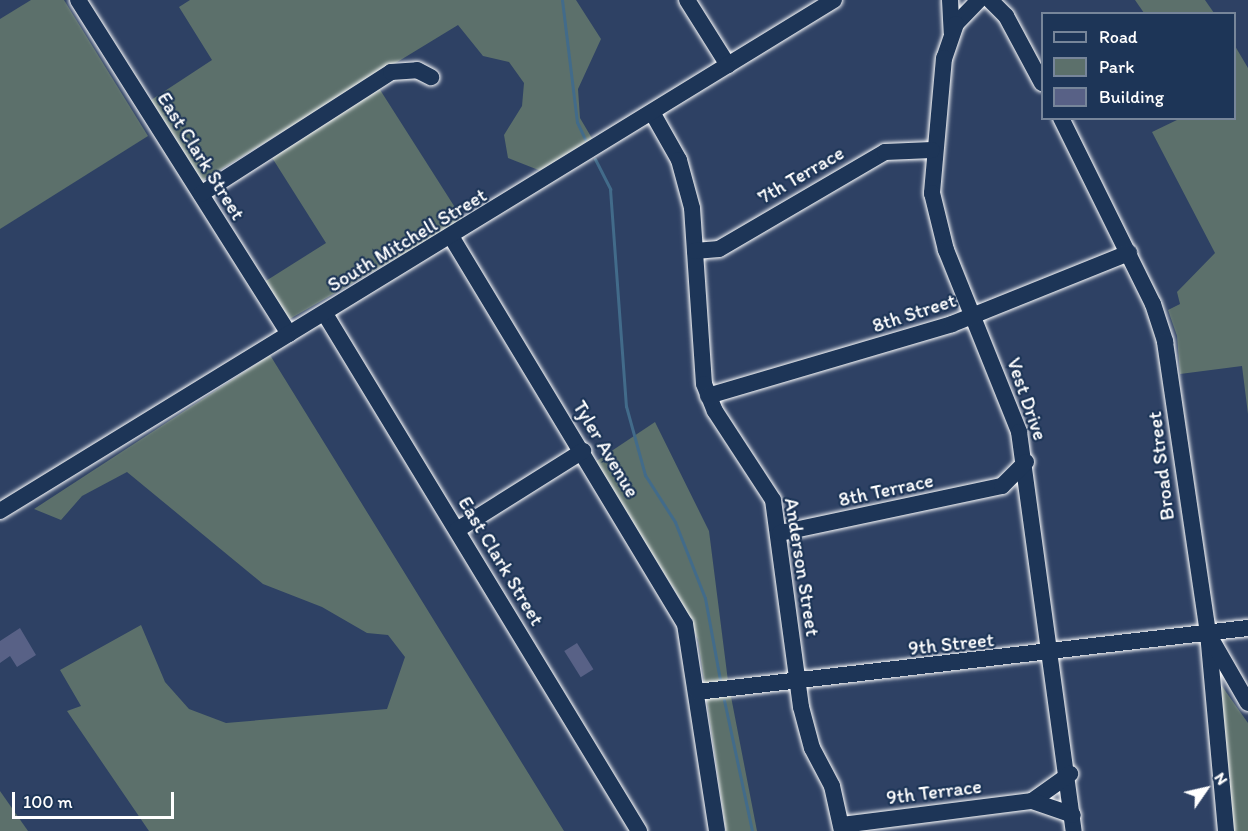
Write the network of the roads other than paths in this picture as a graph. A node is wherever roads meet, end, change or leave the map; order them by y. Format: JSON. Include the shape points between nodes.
{"nodes":[{"id":1,"x":78,"y":0,"type":"edge"},
{"id":2,"x":687,"y":0,"type":"edge"},
{"id":3,"x":834,"y":0,"type":"edge"},
{"id":4,"x":950,"y":0,"type":"edge"},
{"id":5,"x":979,"y":0,"type":"edge"},
{"id":6,"x":990,"y":0,"type":"edge"},
{"id":7,"x":952,"y":33,"type":"junction"},
{"id":8,"x":728,"y":65,"type":"junction"},
{"id":9,"x":431,"y":77,"type":"dead end"},
{"id":10,"x":1041,"y":81,"type":"edge"},
{"id":11,"x":653,"y":114,"type":"junction"},
{"id":12,"x":1062,"y":120,"type":"edge"},
{"id":13,"x":932,"y":150,"type":"junction"},
{"id":14,"x":201,"y":194,"type":"junction"},
{"id":15,"x":452,"y":238,"type":"junction"},
{"id":16,"x":695,"y":251,"type":"junction"},
{"id":17,"x":1129,"y":253,"type":"junction"},
{"id":18,"x":325,"y":314,"type":"junction"},
{"id":19,"x":975,"y":315,"type":"junction"},
{"id":20,"x":289,"y":334,"type":"junction"},
{"id":21,"x":708,"y":396,"type":"junction"},
{"id":22,"x":583,"y":451,"type":"junction"},
{"id":23,"x":1026,"y":462,"type":"junction"},
{"id":24,"x":1002,"y":486,"type":"junction"},
{"id":25,"x":1032,"y":498,"type":"junction"},
{"id":26,"x":2,"y":504,"type":"edge"},
{"id":27,"x":457,"y":530,"type":"junction"},
{"id":28,"x":780,"y":533,"type":"junction"},
{"id":29,"x":1248,"y":628,"type":"edge"},
{"id":30,"x":1208,"y":633,"type":"junction"},
{"id":31,"x":1052,"y":654,"type":"junction"},
{"id":32,"x":796,"y":682,"type":"junction"},
{"id":33,"x":697,"y":692,"type":"junction"},
{"id":34,"x":1248,"y":703,"type":"edge"},
{"id":35,"x":1070,"y":774,"type":"junction"},
{"id":36,"x":1032,"y":801,"type":"junction"},
{"id":37,"x":1074,"y":823,"type":"edge"},
{"id":38,"x":842,"y":828,"type":"edge"},
{"id":39,"x":639,"y":831,"type":"edge"},
{"id":40,"x":717,"y":831,"type":"edge"},
{"id":41,"x":1226,"y":831,"type":"edge"}],
"edges":[{"from":1,"to":14,"type":"street","name":"East Clark Street"},
{"from":2,"to":8,"type":"street"},
{"from":3,"to":8,"type":"street","name":"South Mitchell Street"},
{"from":4,"to":7,"type":"street"},
{"from":5,"to":7,"type":"street","name":"Vest Drive"},
{"from":6,"to":10,"type":"street","via":[[1011,24]]},
{"from":7,"to":13,"type":"street","name":"Vest Drive"},
{"from":8,"to":11,"type":"street","name":"South Mitchell Street"},
{"from":9,"to":14,"type":"street","via":[[417,70],[391,72]]},
{"from":11,"to":15,"type":"street","name":"South Mitchell Street"},
{"from":11,"to":16,"type":"street","name":"Anderson Street","via":[[679,160]]},
{"from":12,"to":17,"type":"street","name":"Broad Street"},
{"from":13,"to":16,"type":"street","name":"7th Terrace","via":[[885,152],[719,249]]},
{"from":13,"to":19,"type":"street","name":"Vest Drive","via":[[936,214]]},
{"from":14,"to":20,"type":"street","name":"East Clark Street"},
{"from":15,"to":18,"type":"street","name":"South Mitchell Street"},
{"from":15,"to":22,"type":"street","name":"Tyler Avenue"},
{"from":16,"to":21,"type":"street","name":"Anderson Street"},
{"from":17,"to":19,"type":"street","name":"8th Street"},
{"from":17,"to":30,"type":"street","name":"Broad Street","via":[[1165,342]]},
{"from":18,"to":20,"type":"street","name":"South Mitchell Street"},
{"from":18,"to":27,"type":"street","name":"East Clark Street"},
{"from":19,"to":21,"type":"street","name":"8th Street"},
{"from":19,"to":23,"type":"street","name":"Vest Drive","via":[[1013,411]]},
{"from":20,"to":26,"type":"street","name":"South Mitchell Street"},
{"from":21,"to":28,"type":"street","name":"Anderson Street","via":[[767,486]]},
{"from":22,"to":27,"type":"street"},
{"from":22,"to":33,"type":"street","name":"Tyler Avenue","via":[[685,624]]},
{"from":23,"to":24,"type":"street"},
{"from":23,"to":25,"type":"street","name":"Vest Drive"},
{"from":24,"to":25,"type":"street"},
{"from":24,"to":28,"type":"street","name":"8th Terrace"},
{"from":25,"to":31,"type":"street","name":"Vest Drive"},
{"from":27,"to":39,"type":"street","name":"East Clark Street"},
{"from":28,"to":32,"type":"street","name":"Anderson Street"},
{"from":29,"to":30,"type":"street","name":"9th Street"},
{"from":30,"to":31,"type":"street","name":"9th Street"},
{"from":30,"to":34,"type":"street"},
{"from":30,"to":41,"type":"street","name":"Broad Street"},
{"from":31,"to":32,"type":"street","name":"9th Street"},
{"from":31,"to":35,"type":"street","name":"Vest Drive"},
{"from":32,"to":33,"type":"street","name":"9th Street"},
{"from":32,"to":38,"type":"street","name":"Anderson Street","via":[[812,748],[832,786]]},
{"from":33,"to":40,"type":"street"},
{"from":35,"to":36,"type":"street","name":"9th Terrace"},
{"from":35,"to":37,"type":"street","name":"Vest Drive"},
{"from":36,"to":37,"type":"street","name":"9th Terrace"},
{"from":36,"to":38,"type":"street","name":"9th Terrace"}]}
